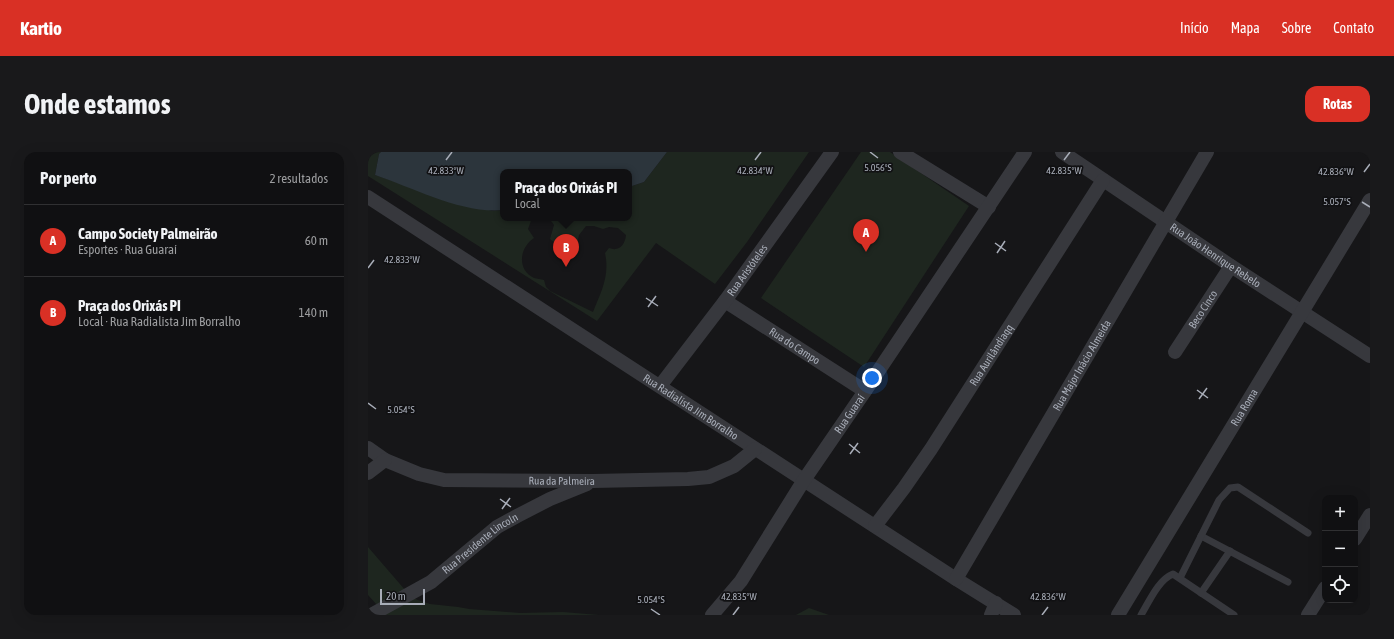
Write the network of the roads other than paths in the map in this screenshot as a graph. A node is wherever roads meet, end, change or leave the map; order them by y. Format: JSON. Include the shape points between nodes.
{"nodes":[{"id":1,"x":832,"y":152,"type":"edge"},
{"id":2,"x":900,"y":152,"type":"edge"},
{"id":3,"x":1025,"y":152,"type":"edge"},
{"id":4,"x":1062,"y":152,"type":"edge"},
{"id":5,"x":1207,"y":152,"type":"edge"},
{"id":6,"x":1103,"y":180,"type":"junction"},
{"id":7,"x":368,"y":197,"type":"edge"},
{"id":8,"x":1370,"y":200,"type":"edge"},
{"id":9,"x":989,"y":207,"type":"junction"},
{"id":10,"x":1165,"y":222,"type":"junction"},
{"id":11,"x":1231,"y":266,"type":"junction"},
{"id":12,"x":725,"y":301,"type":"junction"},
{"id":13,"x":1302,"y":313,"type":"junction"},
{"id":14,"x":1175,"y":352,"type":"dead end"},
{"id":15,"x":1370,"y":356,"type":"edge"},
{"id":16,"x":660,"y":386,"type":"junction"},
{"id":17,"x":865,"y":391,"type":"junction"},
{"id":18,"x":368,"y":448,"type":"edge"},
{"id":19,"x":755,"y":449,"type":"junction"},
{"id":20,"x":385,"y":460,"type":"junction"},
{"id":21,"x":368,"y":473,"type":"edge"},
{"id":22,"x":804,"y":480,"type":"junction"},
{"id":23,"x":593,"y":481,"type":"junction"},
{"id":24,"x":1370,"y":515,"type":"edge"},
{"id":25,"x":875,"y":526,"type":"junction"},
{"id":26,"x":1308,"y":533,"type":"dead end"},
{"id":27,"x":1358,"y":534,"type":"edge"},
{"id":28,"x":1201,"y":536,"type":"junction"},
{"id":29,"x":1230,"y":551,"type":"junction"},
{"id":30,"x":1180,"y":578,"type":"junction"},
{"id":31,"x":956,"y":579,"type":"junction"},
{"id":32,"x":1288,"y":582,"type":"dead end"},
{"id":33,"x":1201,"y":593,"type":"junction"},
{"id":34,"x":1322,"y":593,"type":"edge"},
{"id":35,"x":993,"y":609,"type":"edge"},
{"id":36,"x":373,"y":614,"type":"edge"},
{"id":37,"x":712,"y":615,"type":"edge"},
{"id":38,"x":1014,"y":615,"type":"edge"},
{"id":39,"x":1118,"y":615,"type":"edge"},
{"id":40,"x":1141,"y":615,"type":"edge"},
{"id":41,"x":1234,"y":615,"type":"edge"},
{"id":42,"x":1308,"y":615,"type":"edge"}],
"edges":[{"from":1,"to":12,"type":"street","name":"Rua Aristóteles"},
{"from":2,"to":9,"type":"street"},
{"from":3,"to":9,"type":"street","name":"Rua Guaraí"},
{"from":4,"to":6,"type":"street","name":"Rua João Henrique Rebelo"},
{"from":5,"to":10,"type":"street","name":"Rua Major Inácio Almeida"},
{"from":6,"to":10,"type":"street","name":"Rua João Henrique Rebelo"},
{"from":6,"to":25,"type":"street","name":"Rua Aurilândiaqq","via":[[930,449]]},
{"from":7,"to":16,"type":"street","name":"Rua Radialista Jim Borralho"},
{"from":8,"to":13,"type":"street","name":"Rua Roma"},
{"from":9,"to":17,"type":"street","name":"Rua Guaraí"},
{"from":10,"to":11,"type":"street","name":"Rua João Henrique Rebelo"},
{"from":10,"to":31,"type":"street","name":"Rua Major Inácio Almeida"},
{"from":11,"to":13,"type":"street","name":"Rua João Henrique Rebelo"},
{"from":11,"to":14,"type":"street","name":"Beco Cinco"},
{"from":12,"to":16,"type":"street","name":"Rua Aristóteles"},
{"from":12,"to":17,"type":"street","name":"Rua do Campo"},
{"from":13,"to":15,"type":"street","name":"Rua João Henrique Rebelo"},
{"from":13,"to":39,"type":"street","name":"Rua Roma"},
{"from":16,"to":19,"type":"street","name":"Rua Radialista Jim Borralho"},
{"from":17,"to":22,"type":"street","name":"Rua Guaraí"},
{"from":18,"to":20,"type":"street","name":"Rua da Palmeira"},
{"from":19,"to":22,"type":"street","name":"Rua Radialista Jim Borralho"},
{"from":19,"to":23,"type":"street","name":"Rua da Palmeira","via":[[734,466],[709,477]]},
{"from":20,"to":21,"type":"street"},
{"from":20,"to":23,"type":"street","name":"Rua da Palmeira","via":[[419,474],[444,480]]},
{"from":22,"to":25,"type":"street","name":"Rua Radialista Jim Borralho"},
{"from":22,"to":37,"type":"street","name":"Rua Guaraí","via":[[741,581]]},
{"from":23,"to":36,"type":"street","name":"Rua Presidente Lincoln","via":[[497,528],[431,582]]},
{"from":24,"to":27,"type":"street"},
{"from":25,"to":31,"type":"street","name":"Rua Radialista Jim Borralho"},
{"from":26,"to":28,"type":"lane","via":[[1238,487],[1225,492]]},
{"from":28,"to":29,"type":"lane"},
{"from":28,"to":30,"type":"lane"},
{"from":29,"to":32,"type":"lane"},
{"from":29,"to":33,"type":"lane"},
{"from":30,"to":33,"type":"lane"},
{"from":30,"to":40,"type":"lane","via":[[1173,574],[1168,576]]},
{"from":31,"to":35,"type":"street","name":"Rua Radialista Jim Borralho"},
{"from":33,"to":41,"type":"lane"},
{"from":34,"to":42,"type":"street"},
{"from":35,"to":38,"type":"street","name":"Rua Radialista Jim Borralho"}]}
